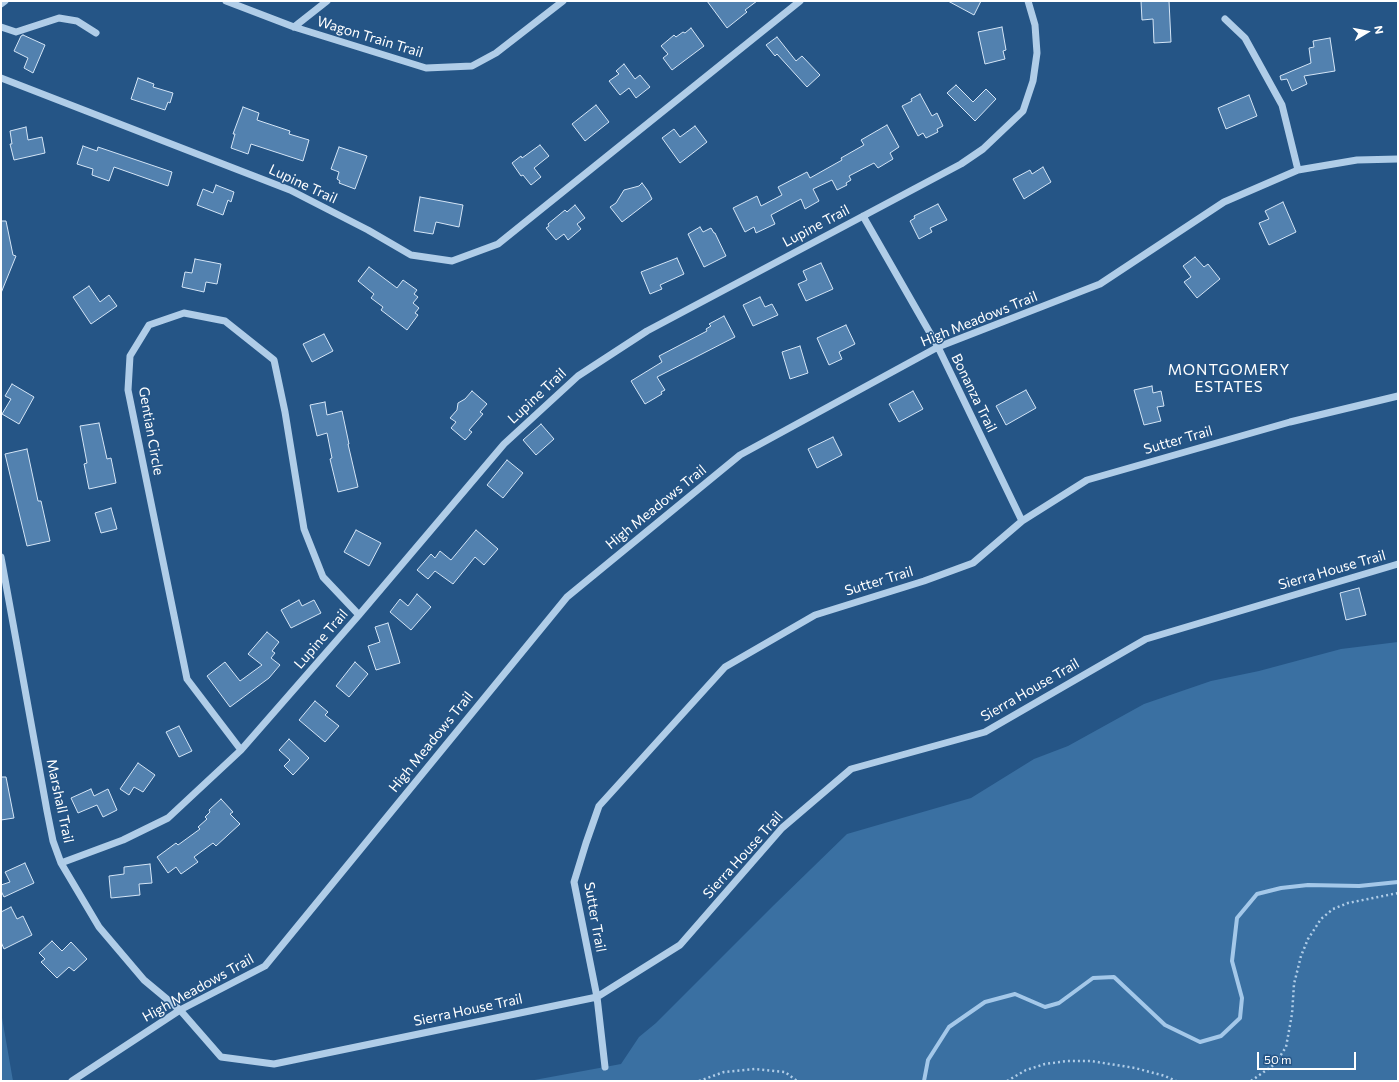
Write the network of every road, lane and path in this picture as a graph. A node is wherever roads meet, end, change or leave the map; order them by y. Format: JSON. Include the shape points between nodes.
{"nodes":[{"id":1,"x":5,"y":1,"type":"edge"},
{"id":2,"x":226,"y":1,"type":"edge"},
{"id":3,"x":327,"y":1,"type":"edge"},
{"id":4,"x":563,"y":1,"type":"edge"},
{"id":5,"x":800,"y":1,"type":"edge"},
{"id":6,"x":1028,"y":1,"type":"edge"},
{"id":7,"x":1,"y":4,"type":"edge"},
{"id":8,"x":1225,"y":19,"type":"dead end"},
{"id":9,"x":1,"y":27,"type":"edge"},
{"id":10,"x":294,"y":27,"type":"junction"},
{"id":11,"x":96,"y":33,"type":"dead end"},
{"id":12,"x":1,"y":78,"type":"edge"},
{"id":13,"x":1398,"y":159,"type":"edge"},
{"id":14,"x":1298,"y":170,"type":"junction"},
{"id":15,"x":863,"y":216,"type":"junction"},
{"id":16,"x":938,"y":347,"type":"junction"},
{"id":17,"x":1398,"y":396,"type":"edge"},
{"id":18,"x":1022,"y":522,"type":"junction"},
{"id":19,"x":1,"y":557,"type":"edge"},
{"id":20,"x":1398,"y":564,"type":"edge"},
{"id":21,"x":359,"y":615,"type":"junction"},
{"id":22,"x":241,"y":750,"type":"junction"},
{"id":23,"x":62,"y":863,"type":"junction"},
{"id":24,"x":1398,"y":893,"type":"edge"},
{"id":25,"x":597,"y":997,"type":"junction"},
{"id":26,"x":180,"y":1010,"type":"junction"},
{"id":27,"x":605,"y":1067,"type":"dead end"},
{"id":28,"x":1007,"y":1080,"type":"edge"},
{"id":29,"x":72,"y":1081,"type":"edge"},
{"id":30,"x":699,"y":1081,"type":"edge"},
{"id":31,"x":797,"y":1081,"type":"edge"},
{"id":32,"x":1176,"y":1081,"type":"edge"},
{"id":33,"x":1251,"y":1081,"type":"edge"}],
"edges":[{"from":1,"to":7,"type":"street"},
{"from":2,"to":10,"type":"street","name":"Wagon Train Trail"},
{"from":3,"to":10,"type":"street"},
{"from":4,"to":10,"type":"street","name":"Wagon Train Trail","via":[[496,53],[472,66],[426,68]]},
{"from":5,"to":12,"type":"street","name":"Lupine Trail","via":[[498,244],[452,261],[411,255],[290,190]]},
{"from":6,"to":15,"type":"street","name":"Lupine Trail","via":[[1035,25],[1037,53],[1033,81],[1023,111],[983,149],[961,164]]},
{"from":8,"to":14,"type":"street","via":[[1245,38],[1282,105]]},
{"from":9,"to":11,"type":"street","via":[[16,32],[58,18],[77,21]]},
{"from":13,"to":14,"type":"street","name":"High Meadows Trail","via":[[1357,160]]},
{"from":14,"to":16,"type":"street","name":"High Meadows Trail","via":[[1224,202],[1100,284]]},
{"from":15,"to":16,"type":"street","name":"Bonanza Trail"},
{"from":15,"to":21,"type":"street","name":"Lupine Trail","via":[[647,331],[578,376],[504,444]]},
{"from":16,"to":18,"type":"street","name":"Bonanza Trail"},
{"from":16,"to":26,"type":"street","name":"High Meadows Trail","via":[[740,455],[566,597],[265,966]]},
{"from":17,"to":18,"type":"street","name":"Sutter Trail","via":[[1290,422],[1087,480]]},
{"from":18,"to":25,"type":"street","name":"Sutter Trail","via":[[973,563],[815,615],[725,667],[599,806],[574,882]]},
{"from":19,"to":23,"type":"street","name":"Marshall Trail","via":[[47,811],[53,841]]},
{"from":20,"to":25,"type":"street","name":"Sierra House Trail","via":[[1146,639],[985,732],[851,769],[782,828],[680,945]]},
{"from":21,"to":22,"type":"street","name":"Lupine Trail"},
{"from":21,"to":22,"type":"street","name":"Gentian Circle","via":[[323,577],[304,529],[274,360],[225,321],[184,313],[148,325],[130,356],[128,390],[187,679]]},
{"from":22,"to":23,"type":"street","name":"Lupine Trail","via":[[168,818],[123,840]]},
{"from":23,"to":26,"type":"street","name":"Marshall Trail","via":[[99,926],[144,980]]},
{"from":24,"to":33,"type":"path","via":[[1348,903],[1333,909],[1321,919],[1301,956],[1294,984],[1286,1048],[1275,1064]]},
{"from":25,"to":26,"type":"street","name":"Sierra House Trail","via":[[274,1064],[221,1057]]},
{"from":25,"to":27,"type":"street","name":"Sutter Trail"},
{"from":26,"to":29,"type":"street","name":"High Meadows Trail"},
{"from":28,"to":32,"type":"path","via":[[1045,1064],[1091,1061],[1135,1068]]},
{"from":30,"to":31,"type":"path","via":[[724,1072],[755,1069],[785,1072]]}]}
